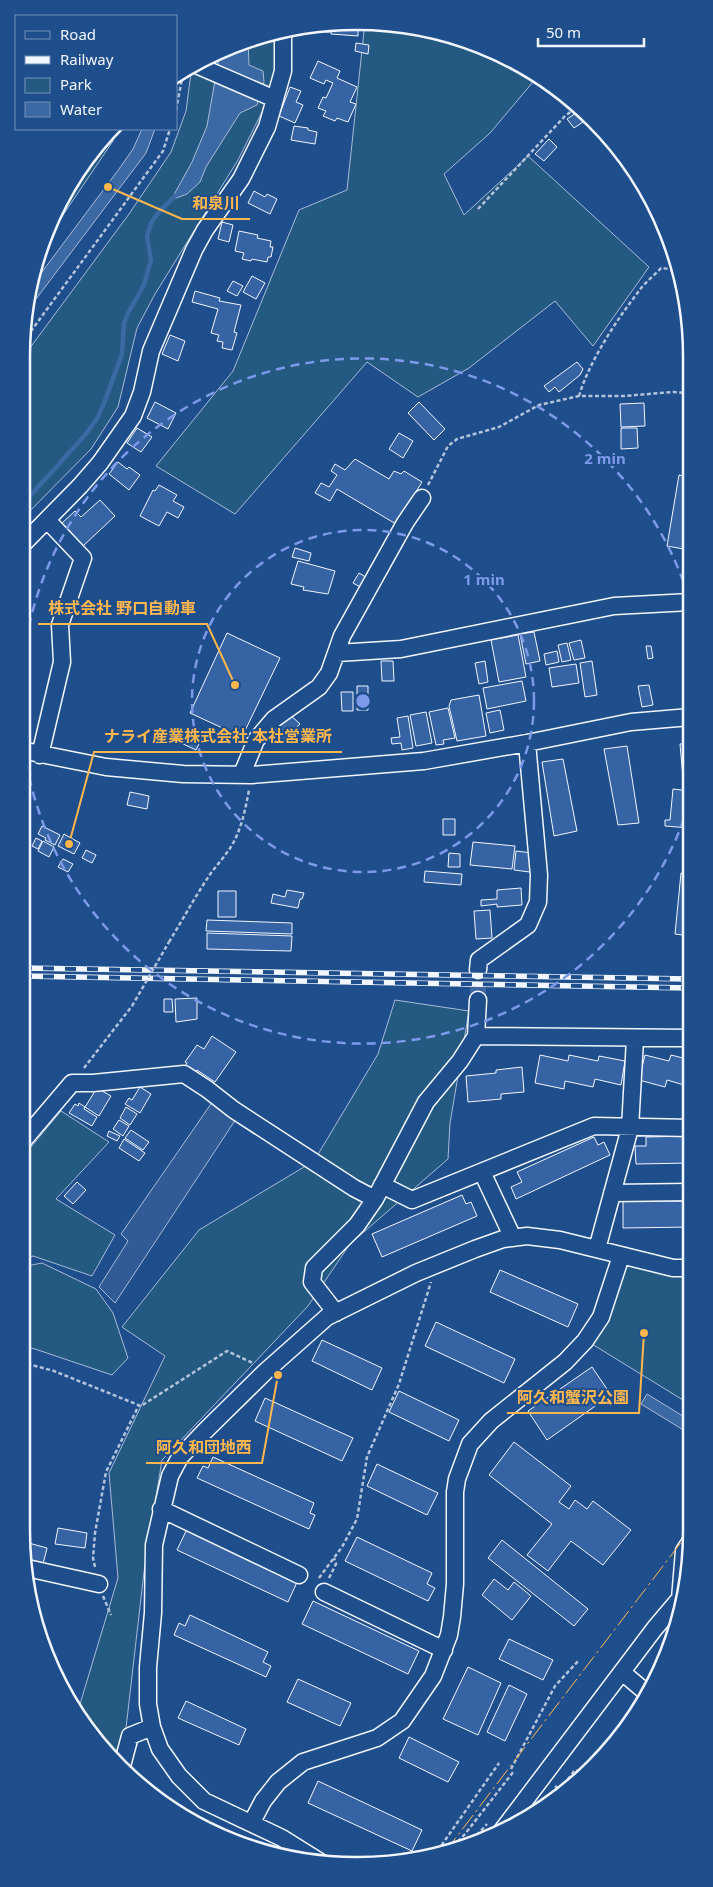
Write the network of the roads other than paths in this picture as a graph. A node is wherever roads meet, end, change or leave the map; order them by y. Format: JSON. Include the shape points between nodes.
{"nodes":[{"id":1,"x":283,"y":38,"type":"edge"},
{"id":2,"x":204,"y":68,"type":"edge"},
{"id":3,"x":274,"y":99,"type":"junction"},
{"id":4,"x":422,"y":498,"type":"road end"},
{"id":5,"x":47,"y":520,"type":"junction"},
{"id":6,"x":30,"y":537,"type":"edge"},
{"id":7,"x":683,"y":602,"type":"edge"},
{"id":8,"x":337,"y":653,"type":"junction"},
{"id":9,"x":683,"y":715,"type":"edge"},
{"id":10,"x":528,"y":743,"type":"junction"},
{"id":11,"x":30,"y":752,"type":"edge"},
{"id":12,"x":40,"y":755,"type":"junction"},
{"id":13,"x":247,"y":775,"type":"junction"},
{"id":14,"x":478,"y":970,"type":"tunnel mouth"},
{"id":15,"x":478,"y":1000,"type":"tunnel mouth"},
{"id":16,"x":476,"y":1036,"type":"junction"},
{"id":17,"x":683,"y":1038,"type":"edge"},
{"id":18,"x":635,"y":1039,"type":"junction"},
{"id":19,"x":630,"y":1128,"type":"junction"},
{"id":20,"x":683,"y":1128,"type":"edge"},
{"id":21,"x":30,"y":1132,"type":"edge"},
{"id":22,"x":482,"y":1172,"type":"junction"},
{"id":23,"x":378,"y":1192,"type":"junction"},
{"id":24,"x":612,"y":1192,"type":"junction"},
{"id":25,"x":683,"y":1192,"type":"edge"},
{"id":26,"x":513,"y":1238,"type":"junction"},
{"id":27,"x":597,"y":1249,"type":"junction"},
{"id":28,"x":621,"y":1256,"type":"junction"},
{"id":29,"x":683,"y":1268,"type":"edge"},
{"id":30,"x":336,"y":1313,"type":"junction"},
{"id":31,"x":161,"y":1509,"type":"junction"},
{"id":32,"x":33,"y":1569,"type":"edge"},
{"id":33,"x":299,"y":1575,"type":"dead end"},
{"id":34,"x":99,"y":1584,"type":"road end"},
{"id":35,"x":321,"y":1586,"type":"road end"},
{"id":36,"x":674,"y":1607,"type":"edge"},
{"id":37,"x":444,"y":1650,"type":"junction"},
{"id":38,"x":622,"y":1672,"type":"junction"},
{"id":39,"x":642,"y":1689,"type":"edge"},
{"id":40,"x":152,"y":1727,"type":"junction"},
{"id":41,"x":124,"y":1759,"type":"edge"},
{"id":42,"x":512,"y":1817,"type":"edge"},
{"id":43,"x":252,"y":1822,"type":"junction"},
{"id":44,"x":307,"y":1853,"type":"edge"}],
"edges":[{"from":1,"to":3,"type":"street","via":[[283,71]]},
{"from":2,"to":3,"type":"street"},
{"from":3,"to":5,"type":"street","via":[[267,127],[241,179],[205,230],[190,259],[151,351],[133,416],[100,463]]},
{"from":4,"to":8,"type":"street","via":[[342,636]]},
{"from":5,"to":6,"type":"street"},
{"from":5,"to":12,"type":"street","via":[[84,558],[60,625],[62,662]]},
{"from":7,"to":8,"type":"street","via":[[614,606],[401,649]]},
{"from":8,"to":13,"type":"street","via":[[329,673],[319,686],[274,719],[256,740]]},
{"from":9,"to":10,"type":"street"},
{"from":10,"to":13,"type":"street","via":[[424,761]]},
{"from":10,"to":14,"type":"street","via":[[539,875],[538,902],[528,924],[479,960]]},
{"from":11,"to":12,"type":"street"},
{"from":12,"to":13,"type":"street","via":[[106,768]]},
{"from":15,"to":16,"type":"street"},
{"from":16,"to":18,"type":"street"},
{"from":16,"to":23,"type":"street","via":[[426,1102]]},
{"from":17,"to":18,"type":"street"},
{"from":18,"to":19,"type":"street"},
{"from":19,"to":20,"type":"street"},
{"from":19,"to":22,"type":"street","via":[[594,1126]]},
{"from":19,"to":24,"type":"street"},
{"from":21,"to":23,"type":"street","via":[[72,1083],[184,1074],[354,1188]]},
{"from":22,"to":23,"type":"street","via":[[412,1200]]},
{"from":22,"to":26,"type":"street"},
{"from":23,"to":30,"type":"street","via":[[357,1225],[314,1268],[312,1282]]},
{"from":24,"to":25,"type":"street"},
{"from":24,"to":27,"type":"street"},
{"from":26,"to":27,"type":"street","via":[[527,1236],[560,1240]]},
{"from":26,"to":30,"type":"street","via":[[502,1239],[437,1265]]},
{"from":27,"to":28,"type":"street"},
{"from":28,"to":29,"type":"street"},
{"from":28,"to":37,"type":"street","via":[[602,1317],[585,1341],[565,1362],[491,1421],[470,1444],[455,1492],[455,1584],[451,1626]]},
{"from":30,"to":31,"type":"street","via":[[266,1372],[180,1457],[170,1476]]},
{"from":31,"to":33,"type":"street"},
{"from":31,"to":40,"type":"street","via":[[154,1545],[148,1667]]},
{"from":32,"to":34,"type":"street"},
{"from":35,"to":37,"type":"street"},
{"from":36,"to":38,"type":"street"},
{"from":37,"to":43,"type":"street","via":[[433,1676],[402,1721],[377,1738],[303,1762],[278,1782]]},
{"from":38,"to":39,"type":"street"},
{"from":38,"to":42,"type":"street"},
{"from":40,"to":41,"type":"street","via":[[130,1736]]},
{"from":40,"to":43,"type":"street","via":[[160,1748],[179,1776],[204,1801]]},
{"from":43,"to":44,"type":"street"}]}
